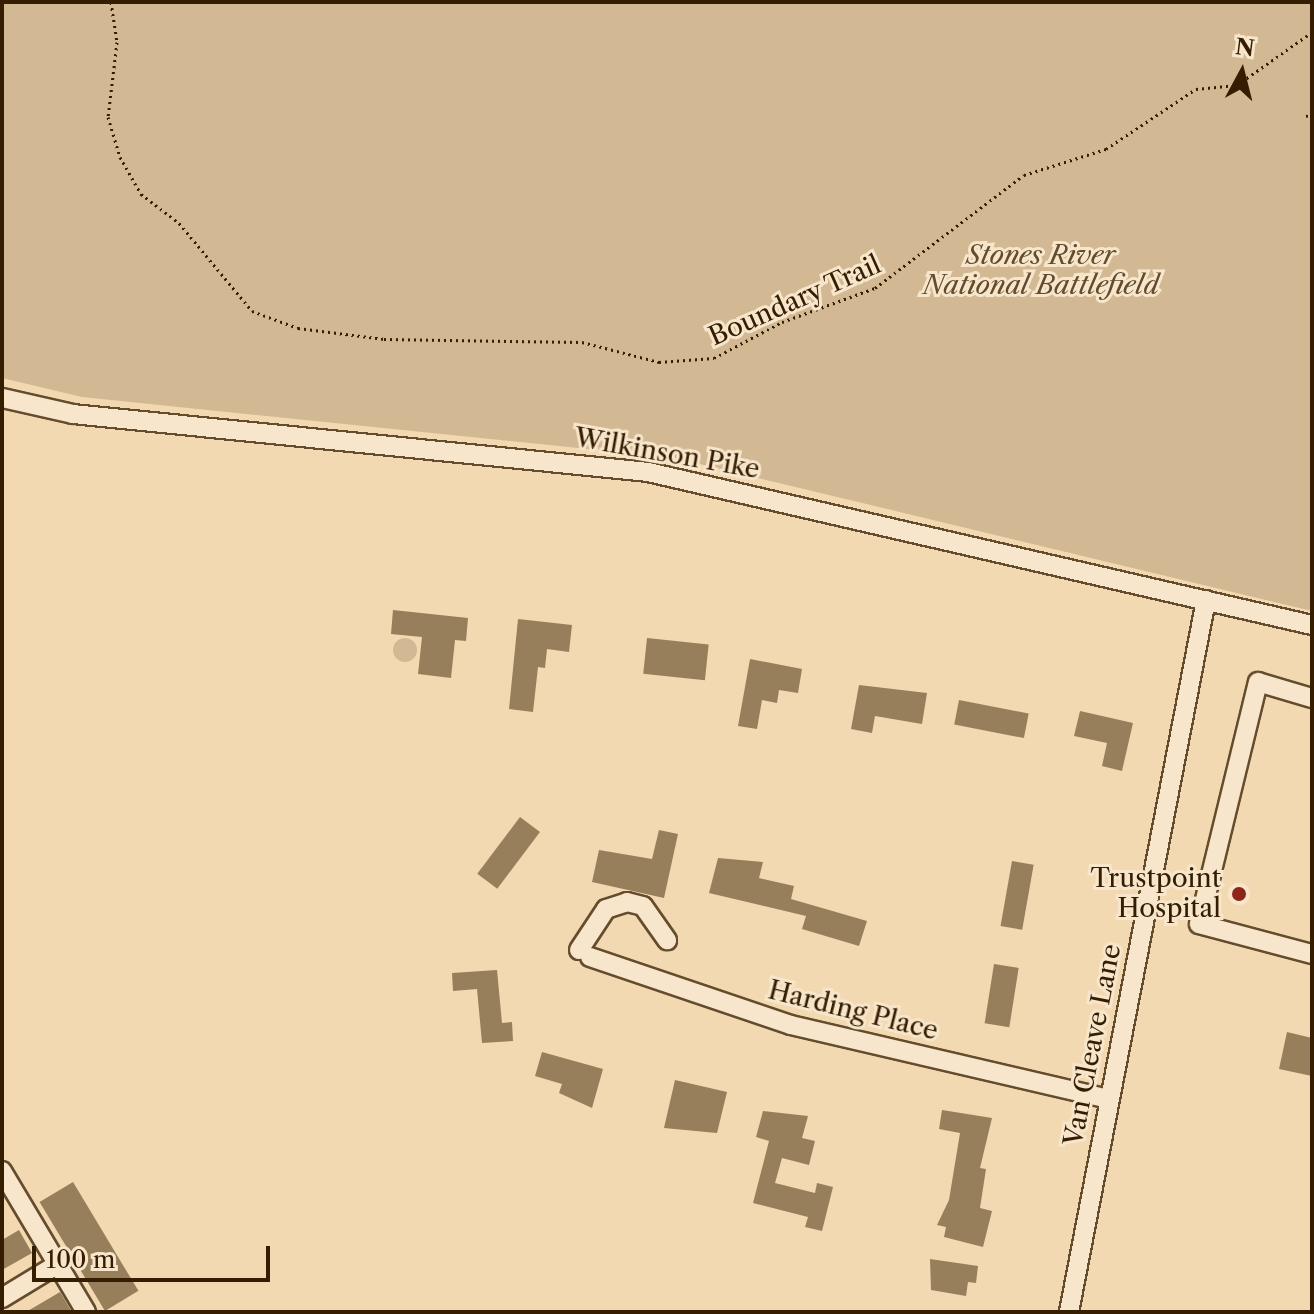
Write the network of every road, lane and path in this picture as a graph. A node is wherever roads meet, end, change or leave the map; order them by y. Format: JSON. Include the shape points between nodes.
{"nodes":[{"id":1,"x":111,"y":2,"type":"edge"},
{"id":2,"x":1312,"y":32,"type":"edge"},
{"id":3,"x":1312,"y":114,"type":"edge"},
{"id":4,"x":1306,"y":116,"type":"dead end"},
{"id":5,"x":2,"y":398,"type":"edge"},
{"id":6,"x":1206,"y":600,"type":"junction"},
{"id":7,"x":1312,"y":625,"type":"edge"},
{"id":8,"x":1312,"y":698,"type":"edge"},
{"id":9,"x":667,"y":940,"type":"dead end"},
{"id":10,"x":1312,"y":954,"type":"edge"},
{"id":11,"x":1108,"y":1099,"type":"junction"},
{"id":12,"x":2,"y":1171,"type":"edge"},
{"id":13,"x":58,"y":1264,"type":"junction"},
{"id":14,"x":2,"y":1298,"type":"edge"},
{"id":15,"x":86,"y":1312,"type":"edge"},
{"id":16,"x":1069,"y":1312,"type":"edge"}],
"edges":[{"from":1,"to":2,"type":"path","name":"Boundary Trail","via":[[117,42],[108,117],[120,157],[141,194],[179,223],[252,311],[298,328],[384,339],[582,342],[659,362],[714,358],[782,322],[875,288],[1024,175],[1106,149],[1196,89],[1237,85]]},
{"from":3,"to":4,"type":"path"},
{"from":5,"to":6,"type":"street","name":"Wilkinson Pike","via":[[73,414],[648,472]]},
{"from":6,"to":7,"type":"street","name":"Wilkinson Pike"},
{"from":6,"to":11,"type":"street","name":"Van Cleave Lane"},
{"from":8,"to":10,"type":"street","via":[[1258,682],[1199,924]]},
{"from":9,"to":11,"type":"street","name":"Harding Place","via":[[643,906],[627,902],[606,909],[584,954],[791,1025]]},
{"from":11,"to":16,"type":"street","name":"Van Cleave Lane"},
{"from":12,"to":13,"type":"street"},
{"from":13,"to":14,"type":"street"},
{"from":13,"to":15,"type":"street"}]}
